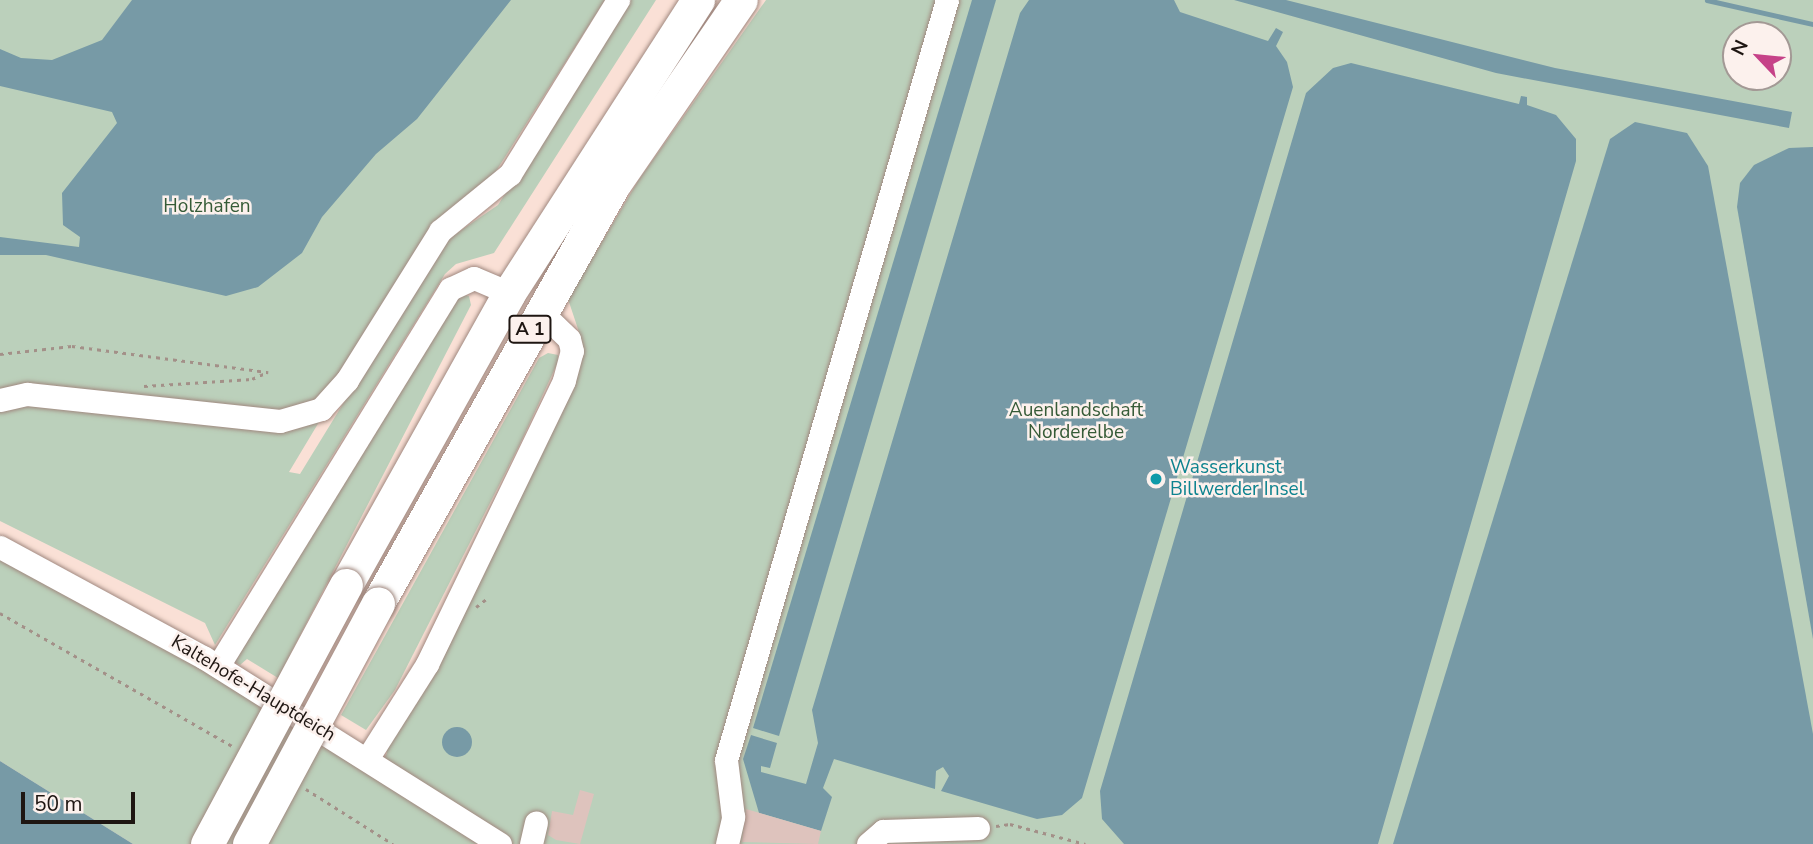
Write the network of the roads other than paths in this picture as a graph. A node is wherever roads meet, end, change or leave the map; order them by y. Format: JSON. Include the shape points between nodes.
{"nodes":[{"id":1,"x":618,"y":0,"type":"edge"},
{"id":2,"x":698,"y":0,"type":"edge"},
{"id":3,"x":741,"y":0,"type":"edge"},
{"id":4,"x":947,"y":0,"type":"edge"},
{"id":5,"x":509,"y":293,"type":"junction"},
{"id":6,"x":540,"y":311,"type":"junction"},
{"id":7,"x":0,"y":400,"type":"edge"},
{"id":8,"x":0,"y":547,"type":"edge"},
{"id":9,"x":218,"y":666,"type":"junction"},
{"id":10,"x":367,"y":759,"type":"junction"},
{"id":11,"x":978,"y":828,"type":"road end"},
{"id":12,"x":207,"y":844,"type":"edge"},
{"id":13,"x":249,"y":844,"type":"edge"},
{"id":14,"x":500,"y":844,"type":"edge"},
{"id":15,"x":727,"y":844,"type":"edge"},
{"id":16,"x":868,"y":844,"type":"edge"}],
"edges":[{"from":1,"to":7,"type":"lane","via":[[510,174],[440,231],[347,380],[321,409],[280,421],[27,394]]},
{"from":2,"to":5,"type":"highway","number":"A 1"},
{"from":3,"to":6,"type":"highway","number":"A 1","via":[[615,183]]},
{"from":4,"to":15,"type":"lane","via":[[726,760],[733,817]]},
{"from":5,"to":9,"type":"lane","via":[[474,278],[450,289]]},
{"from":5,"to":12,"type":"highway","number":"A 1","bridge":true},
{"from":6,"to":10,"type":"lane","via":[[569,339],[570,361],[427,664]]},
{"from":6,"to":13,"type":"highway","number":"A 1","bridge":true},
{"from":8,"to":9,"type":"lane","name":"Kaltehofe-Hauptdeich"},
{"from":9,"to":10,"type":"lane","name":"Kaltehofe-Hauptdeich"},
{"from":10,"to":14,"type":"lane","name":"Kaltehofe-Hauptdeich"},
{"from":11,"to":16,"type":"lane","via":[[883,831]]}]}
